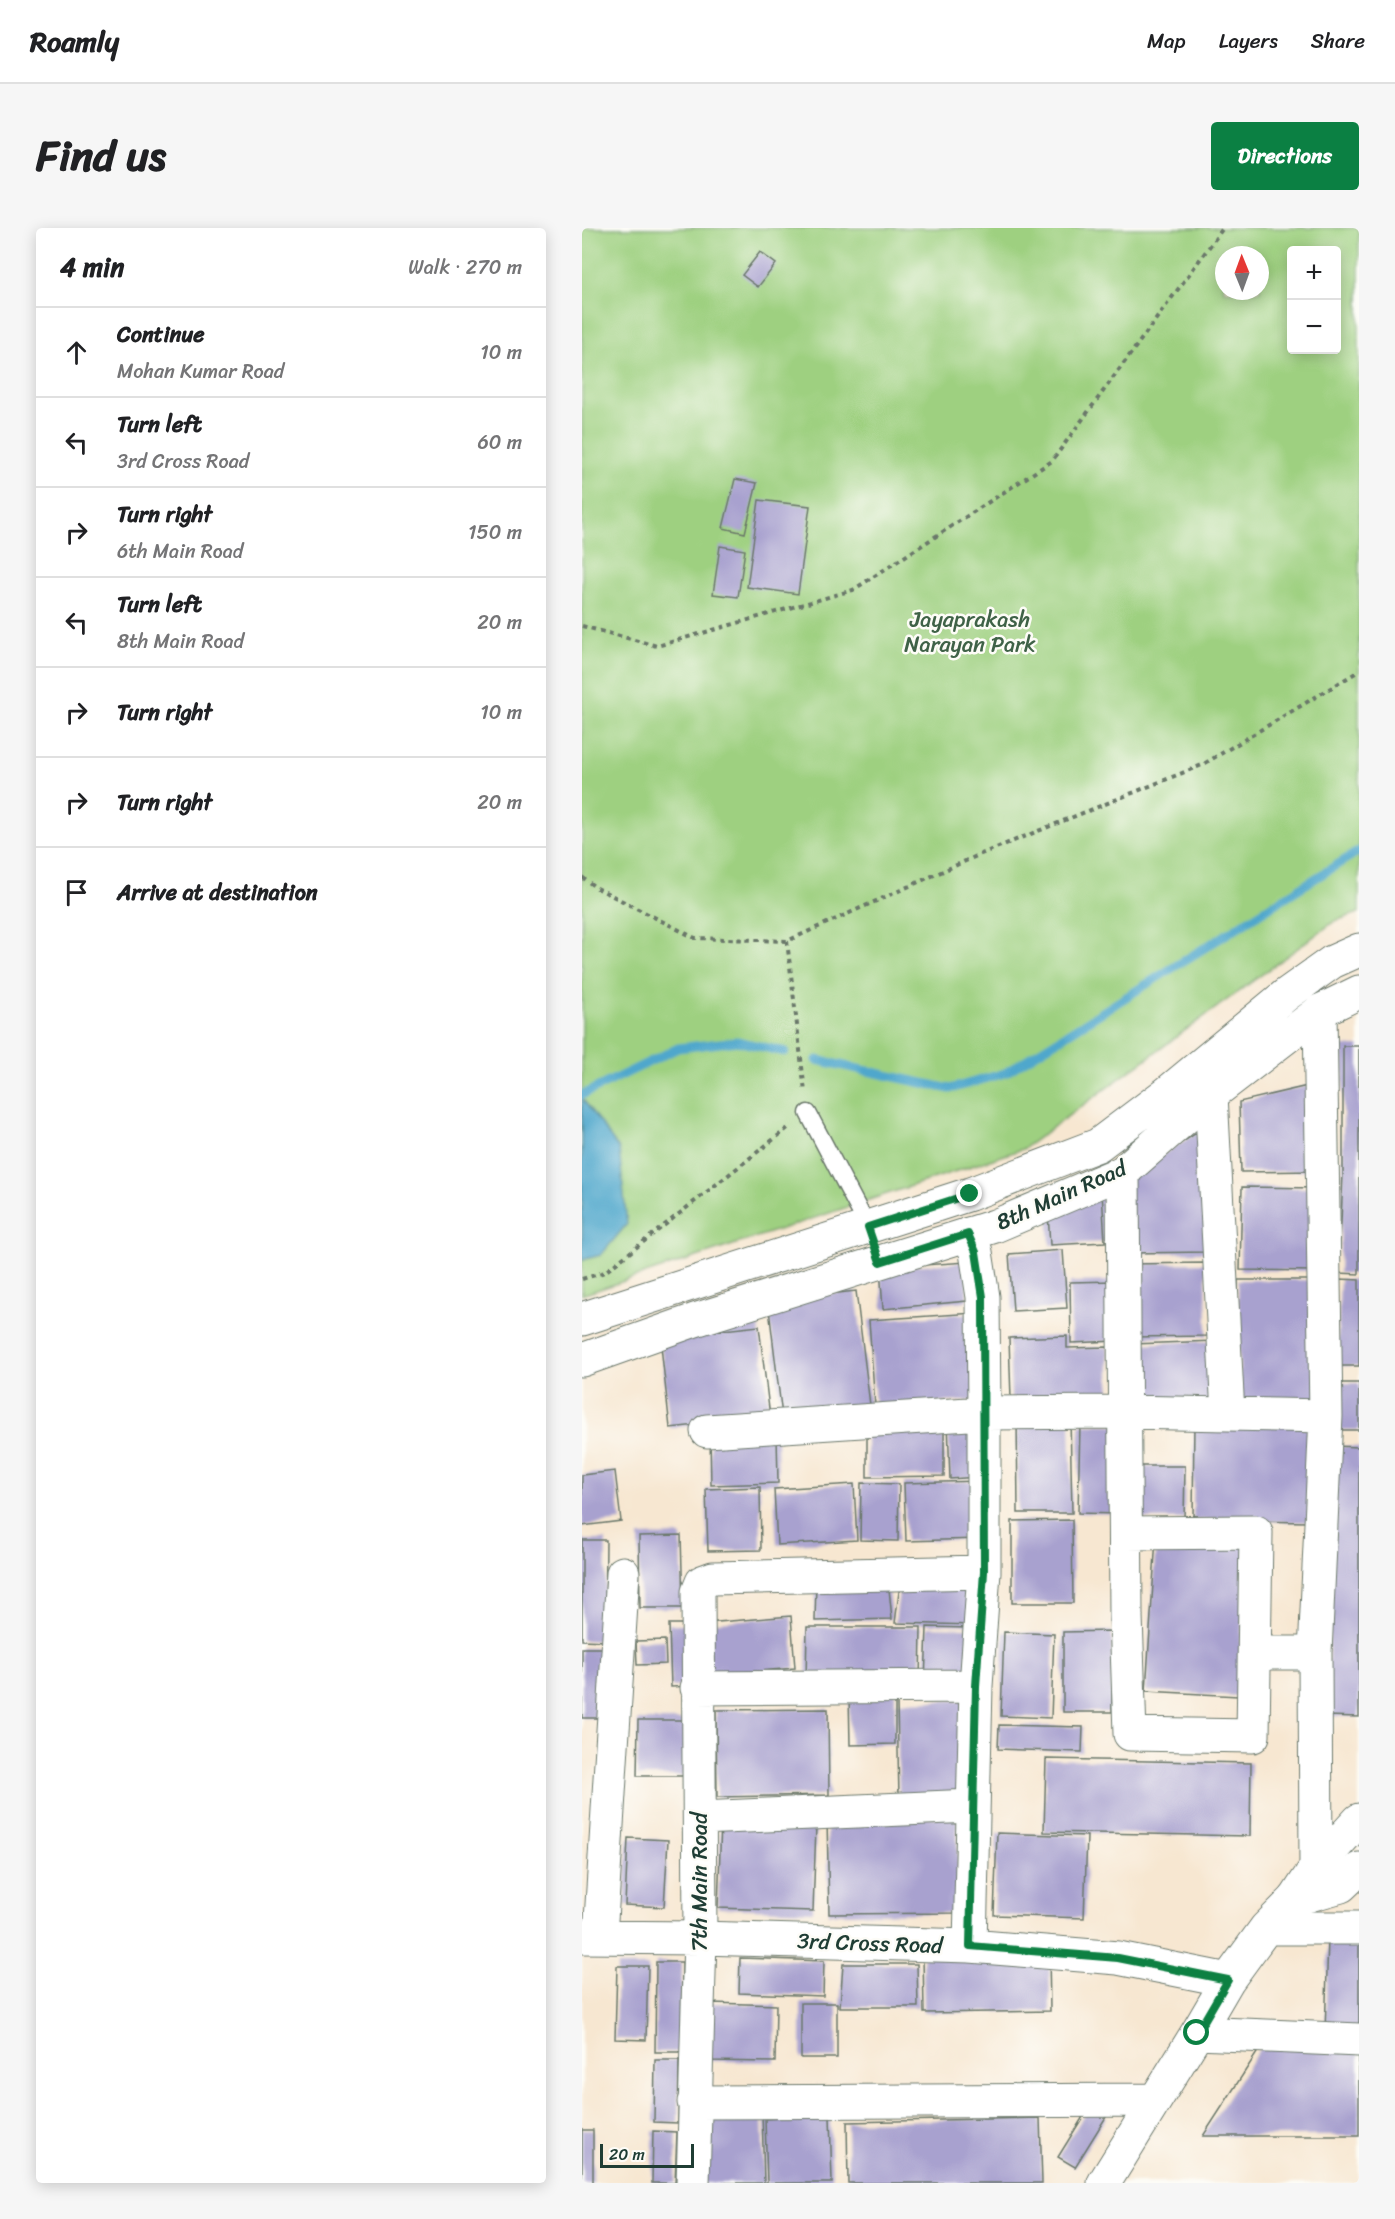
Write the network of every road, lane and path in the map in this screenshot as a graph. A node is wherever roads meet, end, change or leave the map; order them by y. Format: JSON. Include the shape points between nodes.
{"nodes":[{"id":1,"x":1223,"y":228,"type":"edge"},
{"id":2,"x":582,"y":626,"type":"edge"},
{"id":3,"x":1359,"y":671,"type":"edge"},
{"id":4,"x":582,"y":878,"type":"edge"},
{"id":5,"x":787,"y":941,"type":"junction"},
{"id":6,"x":1359,"y":950,"type":"edge"},
{"id":7,"x":1359,"y":992,"type":"edge"},
{"id":8,"x":1320,"y":1011,"type":"junction"},
{"id":9,"x":1211,"y":1095,"type":"junction"},
{"id":10,"x":808,"y":1113,"type":"junction"},
{"id":11,"x":1123,"y":1172,"type":"junction"},
{"id":12,"x":868,"y":1227,"type":"junction"},
{"id":13,"x":968,"y":1234,"type":"junction"},
{"id":14,"x":880,"y":1262,"type":"junction"},
{"id":15,"x":582,"y":1279,"type":"edge"},
{"id":16,"x":582,"y":1319,"type":"edge"},
{"id":17,"x":582,"y":1360,"type":"edge"},
{"id":18,"x":1125,"y":1412,"type":"junction"},
{"id":19,"x":984,"y":1413,"type":"junction"},
{"id":20,"x":1228,"y":1414,"type":"junction"},
{"id":21,"x":1326,"y":1416,"type":"junction"},
{"id":22,"x":707,"y":1431,"type":"dead end"},
{"id":23,"x":1126,"y":1533,"type":"junction"},
{"id":24,"x":984,"y":1572,"type":"junction"},
{"id":25,"x":624,"y":1573,"type":"dead end"},
{"id":26,"x":1255,"y":1653,"type":"junction"},
{"id":27,"x":1315,"y":1653,"type":"junction"},
{"id":28,"x":976,"y":1686,"type":"junction"},
{"id":29,"x":697,"y":1688,"type":"junction"},
{"id":30,"x":972,"y":1806,"type":"junction"},
{"id":31,"x":700,"y":1818,"type":"junction"},
{"id":32,"x":1359,"y":1820,"type":"edge"},
{"id":33,"x":1339,"y":1874,"type":"edge"},
{"id":34,"x":1359,"y":1928,"type":"edge"},
{"id":35,"x":1266,"y":1929,"type":"junction"},
{"id":36,"x":591,"y":1937,"type":"edge"},
{"id":37,"x":700,"y":1938,"type":"junction"},
{"id":38,"x":970,"y":1946,"type":"junction"},
{"id":39,"x":1228,"y":1980,"type":"junction"},
{"id":40,"x":1197,"y":2033,"type":"junction"},
{"id":41,"x":1359,"y":2040,"type":"edge"},
{"id":42,"x":1154,"y":2100,"type":"junction"},
{"id":43,"x":694,"y":2102,"type":"junction"},
{"id":44,"x":693,"y":2183,"type":"edge"},
{"id":45,"x":1104,"y":2183,"type":"edge"}],
"edges":[{"from":1,"to":2,"type":"path","via":[[1052,461],[853,590],[657,646]]},
{"from":3,"to":5,"type":"path","via":[[1202,765],[981,854]]},
{"from":4,"to":5,"type":"path","via":[[695,938]]},
{"from":5,"to":10,"type":"path"},
{"from":6,"to":12,"type":"street","via":[[1332,962],[1287,994],[1098,1145],[970,1194]]},
{"from":7,"to":8,"type":"street","name":"8th Main Road"},
{"from":8,"to":9,"type":"street","name":"8th Main Road"},
{"from":8,"to":21,"type":"street"},
{"from":9,"to":11,"type":"street","name":"8th Main Road"},
{"from":9,"to":20,"type":"street"},
{"from":10,"to":12,"type":"lane"},
{"from":10,"to":15,"type":"path","via":[[606,1272]]},
{"from":11,"to":13,"type":"street","name":"8th Main Road"},
{"from":11,"to":18,"type":"street"},
{"from":12,"to":14,"type":"street"},
{"from":12,"to":16,"type":"street"},
{"from":13,"to":14,"type":"street","name":"8th Main Road"},
{"from":13,"to":19,"type":"street","via":[[976,1252],[983,1297]]},
{"from":14,"to":17,"type":"street","name":"8th Main Road"},
{"from":18,"to":19,"type":"street"},
{"from":18,"to":20,"type":"street"},
{"from":18,"to":23,"type":"street"},
{"from":19,"to":22,"type":"street"},
{"from":19,"to":24,"type":"street"},
{"from":20,"to":21,"type":"street"},
{"from":21,"to":27,"type":"street"},
{"from":23,"to":26,"type":"street","via":[[1256,1532]]},
{"from":23,"to":26,"type":"street","via":[[1130,1734],[1254,1736]]},
{"from":24,"to":28,"type":"street"},
{"from":24,"to":29,"type":"street","name":"7th Main Road","via":[[713,1578],[702,1582],[698,1592]]},
{"from":25,"to":36,"type":"street"},
{"from":26,"to":27,"type":"street"},
{"from":27,"to":33,"type":"street"},
{"from":28,"to":29,"type":"street"},
{"from":28,"to":30,"type":"street"},
{"from":29,"to":31,"type":"street","name":"7th Main Road"},
{"from":30,"to":31,"type":"street"},
{"from":30,"to":38,"type":"street"},
{"from":31,"to":37,"type":"street","name":"7th Main Road"},
{"from":32,"to":33,"type":"street"},
{"from":33,"to":35,"type":"street","via":[[1294,1899]]},
{"from":34,"to":35,"type":"street"},
{"from":35,"to":39,"type":"street"},
{"from":36,"to":37,"type":"street","name":"3rd Cross Road"},
{"from":37,"to":38,"type":"street","name":"3rd Cross Road"},
{"from":37,"to":43,"type":"street","name":"7th Main Road"},
{"from":38,"to":39,"type":"street","name":"3rd Cross Road","via":[[1118,1958]]},
{"from":39,"to":40,"type":"street"},
{"from":40,"to":41,"type":"street"},
{"from":40,"to":42,"type":"street"},
{"from":42,"to":43,"type":"street"},
{"from":42,"to":45,"type":"street"},
{"from":43,"to":44,"type":"street","name":"7th Main Road"}]}
